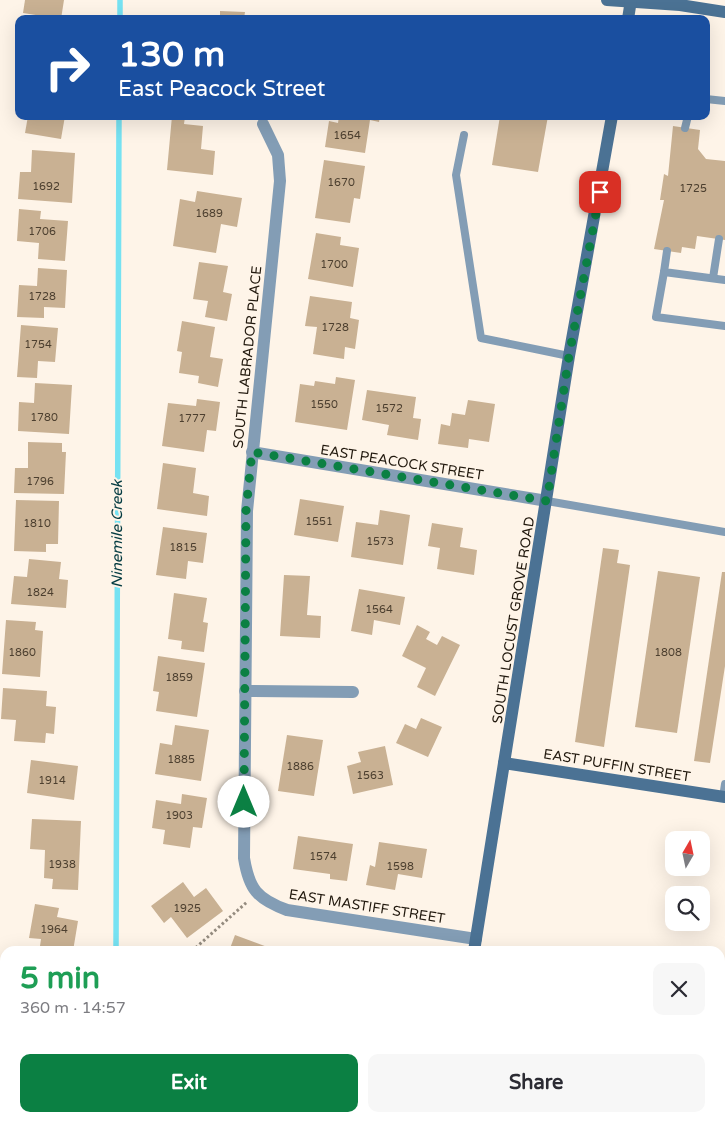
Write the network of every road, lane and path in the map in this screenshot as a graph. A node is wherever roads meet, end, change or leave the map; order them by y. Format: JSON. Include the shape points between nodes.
{"nodes":[{"id":1,"x":607,"y":0,"type":"edge"},
{"id":2,"x":631,"y":1,"type":"edge"},
{"id":3,"x":725,"y":12,"type":"edge"},
{"id":4,"x":629,"y":15,"type":"edge"},
{"id":5,"x":710,"y":99,"type":"edge"},
{"id":6,"x":725,"y":101,"type":"edge"},
{"id":7,"x":611,"y":120,"type":"edge"},
{"id":8,"x":687,"y":120,"type":"edge"},
{"id":9,"x":262,"y":124,"type":"dead end"},
{"id":10,"x":685,"y":128,"type":"dead end"},
{"id":11,"x":464,"y":136,"type":"dead end"},
{"id":12,"x":719,"y":239,"type":"dead end"},
{"id":13,"x":667,"y":251,"type":"dead end"},
{"id":14,"x":664,"y":272,"type":"junction"},
{"id":15,"x":712,"y":278,"type":"junction"},
{"id":16,"x":725,"y":280,"type":"edge"},
{"id":17,"x":725,"y":326,"type":"edge"},
{"id":18,"x":569,"y":356,"type":"junction"},
{"id":19,"x":252,"y":452,"type":"junction"},
{"id":20,"x":547,"y":501,"type":"junction"},
{"id":21,"x":725,"y":532,"type":"edge"},
{"id":22,"x":245,"y":691,"type":"junction"},
{"id":23,"x":353,"y":692,"type":"dead end"},
{"id":24,"x":504,"y":763,"type":"junction"},
{"id":25,"x":724,"y":792,"type":"edge"},
{"id":26,"x":257,"y":894,"type":"junction"},
{"id":27,"x":475,"y":945,"type":"edge"},
{"id":28,"x":198,"y":946,"type":"edge"}],
"edges":[{"from":1,"to":2,"type":"main road"},
{"from":2,"to":3,"type":"main road"},
{"from":2,"to":4,"type":"main road"},
{"from":5,"to":6,"type":"lane"},
{"from":7,"to":18,"type":"main road","name":"SOUTH LOCUST GROVE ROAD"},
{"from":8,"to":10,"type":"lane"},
{"from":9,"to":19,"type":"street","name":"SOUTH LABRADOR PLACE","via":[[278,154],[280,180]]},
{"from":11,"to":18,"type":"lane","via":[[456,175],[481,338]]},
{"from":12,"to":15,"type":"lane"},
{"from":13,"to":14,"type":"lane"},
{"from":14,"to":15,"type":"lane"},
{"from":14,"to":17,"type":"lane","via":[[656,317]]},
{"from":15,"to":16,"type":"lane"},
{"from":18,"to":20,"type":"main road","name":"SOUTH LOCUST GROVE ROAD"},
{"from":19,"to":20,"type":"street","name":"EAST PEACOCK STREET"},
{"from":19,"to":22,"type":"street","name":"SOUTH LABRADOR PLACE","via":[[246,511]]},
{"from":20,"to":21,"type":"lane"},
{"from":20,"to":24,"type":"main road","name":"SOUTH LOCUST GROVE ROAD"},
{"from":22,"to":23,"type":"street"},
{"from":22,"to":26,"type":"street","name":"SOUTH LABRADOR PLACE","via":[[244,858],[248,878]]},
{"from":24,"to":25,"type":"main road","name":"EAST PUFFIN STREET"},
{"from":24,"to":27,"type":"main road","name":"SOUTH LOCUST GROVE ROAD"},
{"from":26,"to":27,"type":"street","name":"EAST MASTIFF STREET","via":[[287,910]]},
{"from":26,"to":28,"type":"path"}]}
